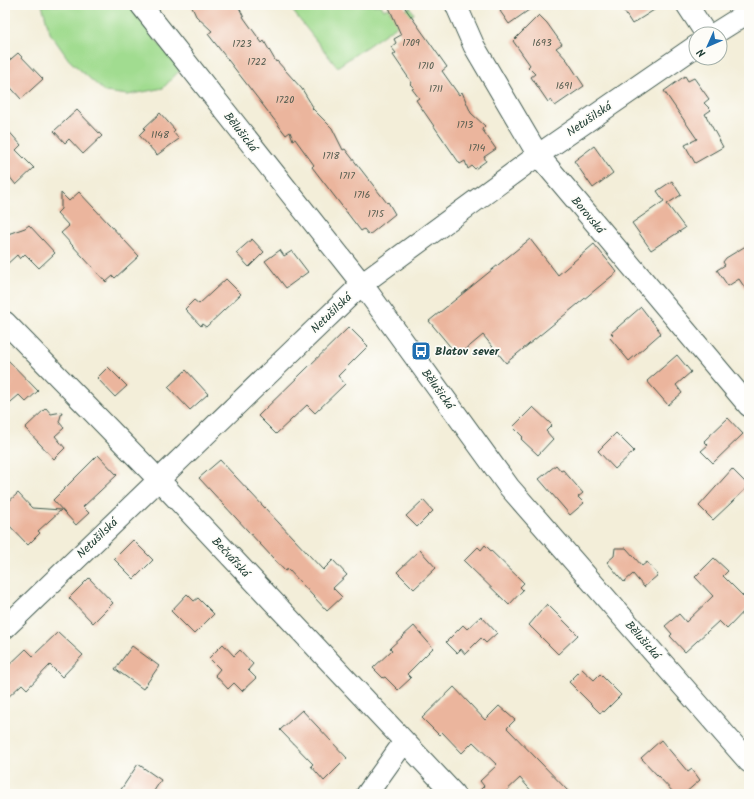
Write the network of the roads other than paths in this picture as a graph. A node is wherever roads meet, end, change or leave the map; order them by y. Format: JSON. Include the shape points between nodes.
{"nodes":[{"id":1,"x":141,"y":5,"type":"edge"},
{"id":2,"x":456,"y":5,"type":"edge"},
{"id":3,"x":687,"y":5,"type":"edge"},
{"id":4,"x":749,"y":12,"type":"edge"},
{"id":5,"x":701,"y":26,"type":"edge"},
{"id":6,"x":727,"y":26,"type":"edge"},
{"id":7,"x":688,"y":52,"type":"edge"},
{"id":8,"x":538,"y":155,"type":"junction"},
{"id":9,"x":362,"y":284,"type":"junction"},
{"id":10,"x":5,"y":322,"type":"edge"},
{"id":11,"x":749,"y":406,"type":"edge"},
{"id":12,"x":158,"y":479,"type":"junction"},
{"id":13,"x":5,"y":628,"type":"edge"},
{"id":14,"x":404,"y":742,"type":"junction"},
{"id":15,"x":749,"y":762,"type":"edge"},
{"id":16,"x":367,"y":794,"type":"edge"},
{"id":17,"x":454,"y":794,"type":"edge"}],
"edges":[{"from":1,"to":9,"type":"street","name":"Bělušická"},
{"from":2,"to":8,"type":"street","name":"Borovská","via":[[474,46]]},
{"from":3,"to":5,"type":"street"},
{"from":4,"to":6,"type":"street"},
{"from":7,"to":8,"type":"street","name":"Netušilská"},
{"from":8,"to":9,"type":"street","name":"Netušilská"},
{"from":8,"to":11,"type":"street","name":"Borovská"},
{"from":9,"to":12,"type":"street","name":"Netušilská"},
{"from":9,"to":15,"type":"street","name":"Bělušická","via":[[509,487]]},
{"from":10,"to":12,"type":"street","name":"Bečvářská"},
{"from":12,"to":13,"type":"street","name":"Netušilská"},
{"from":12,"to":14,"type":"street","name":"Bečvářská"},
{"from":14,"to":16,"type":"street"},
{"from":14,"to":17,"type":"street","name":"Bečvářská"}]}
